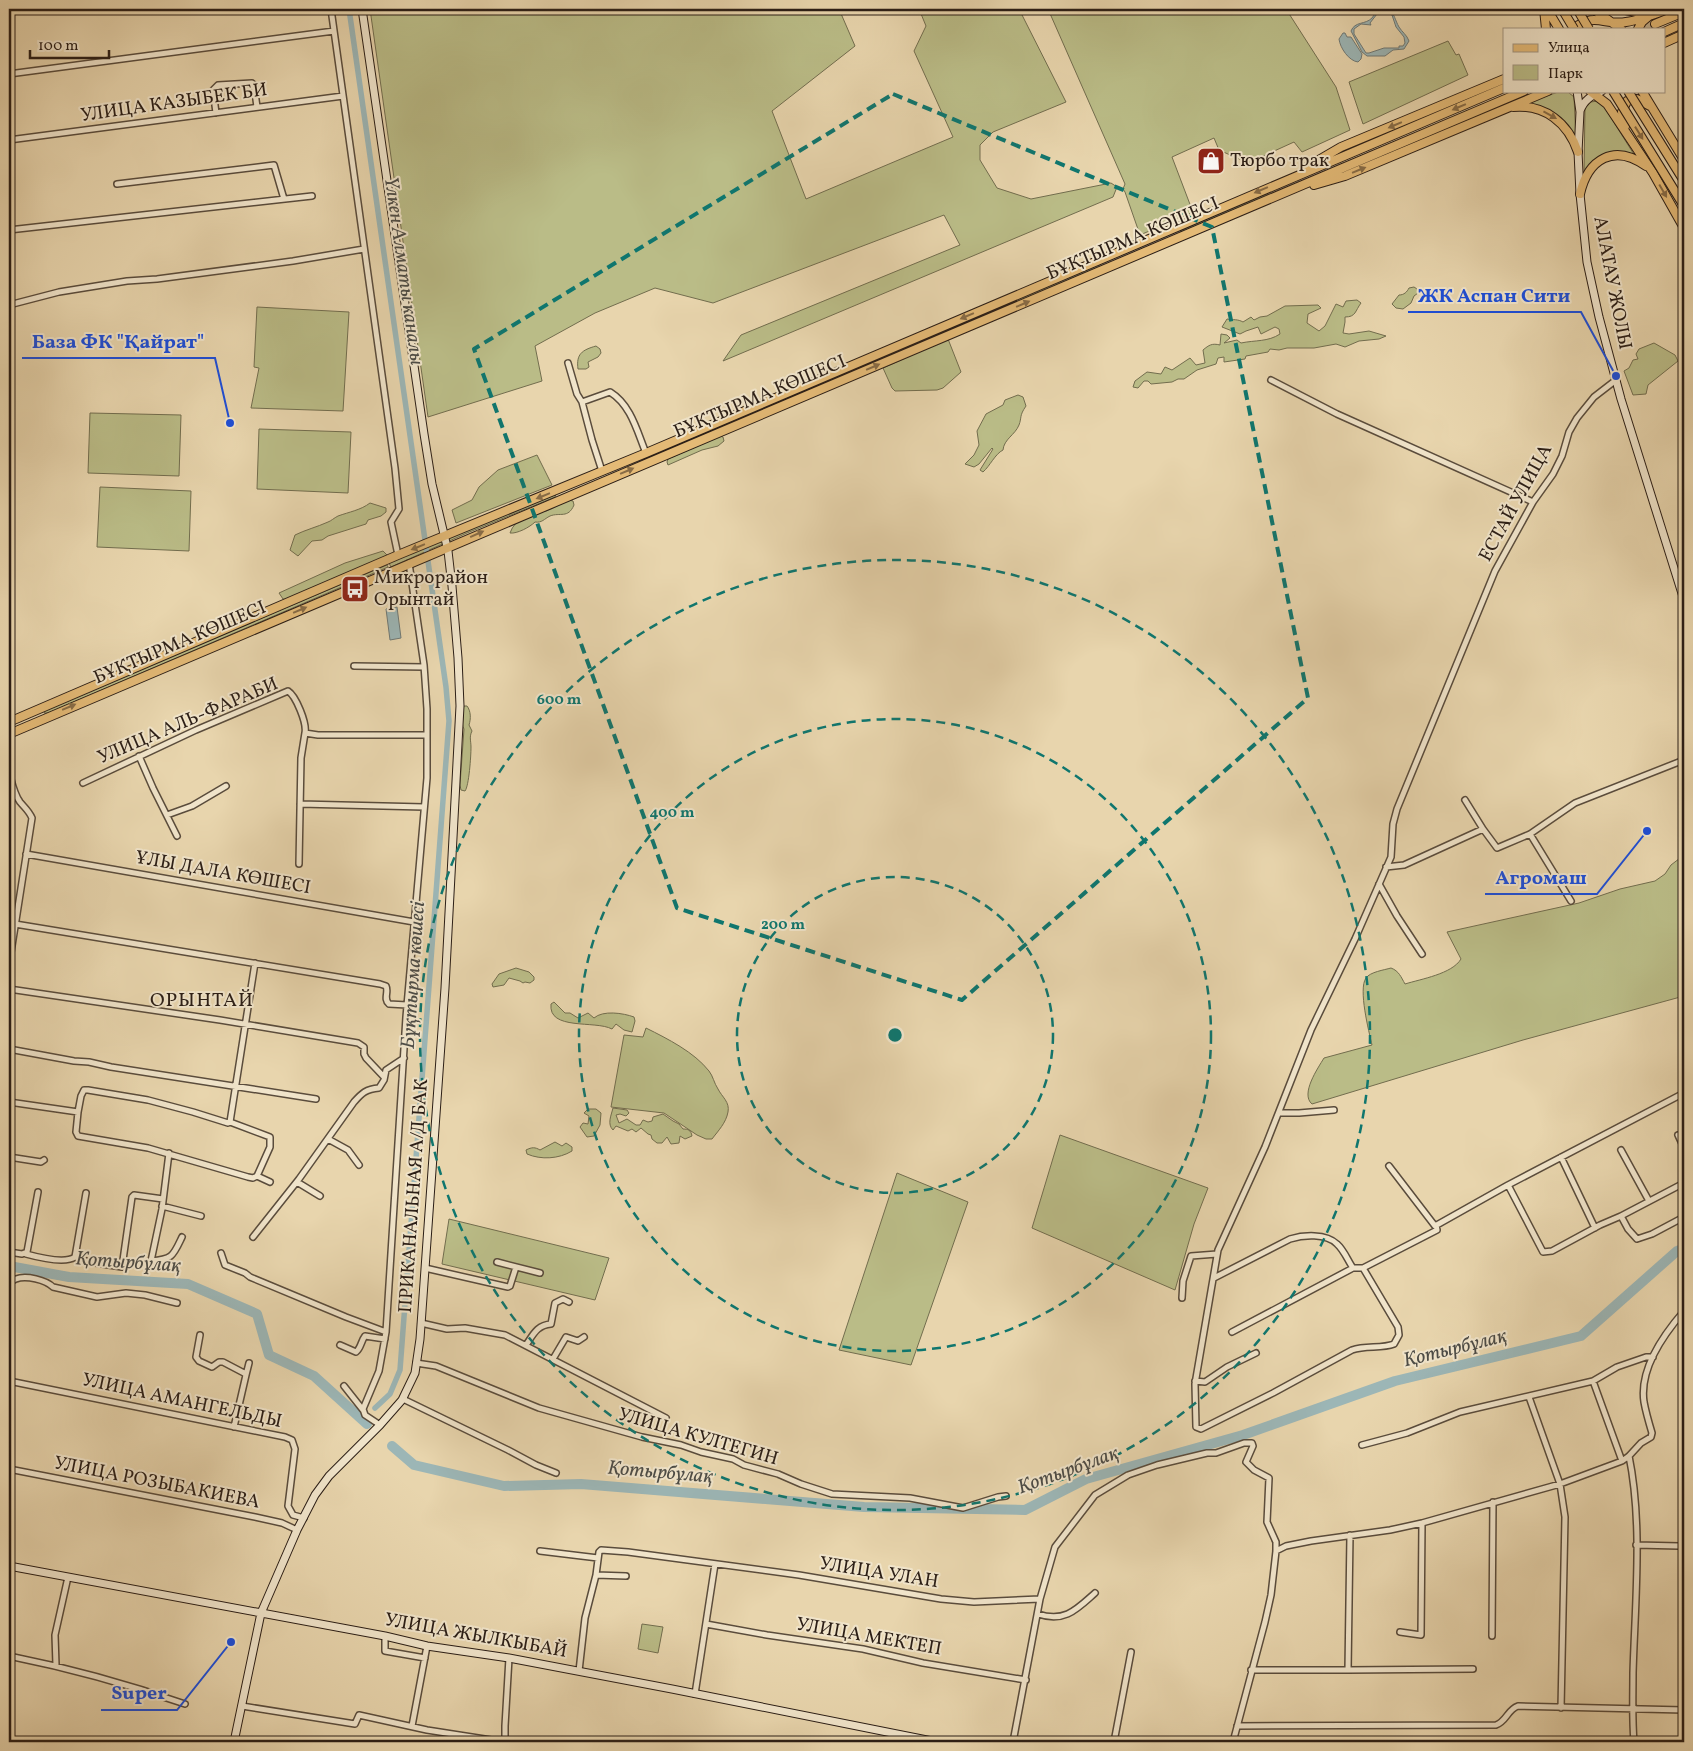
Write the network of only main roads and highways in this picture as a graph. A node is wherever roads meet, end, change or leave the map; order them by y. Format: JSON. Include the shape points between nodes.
{"nodes":[{"id":1,"x":362,"y":9,"type":"edge"},
{"id":2,"x":1546,"y":9,"type":"edge"},
{"id":3,"x":1562,"y":9,"type":"edge"},
{"id":4,"x":1577,"y":9,"type":"edge"},
{"id":5,"x":1593,"y":9,"type":"edge"},
{"id":6,"x":1619,"y":9,"type":"edge"},
{"id":7,"x":1662,"y":11,"type":"edge"},
{"id":8,"x":1684,"y":12,"type":"edge"},
{"id":9,"x":1612,"y":22,"type":"junction"},
{"id":10,"x":1684,"y":23,"type":"edge"},
{"id":11,"x":1655,"y":24,"type":"dead end"},
{"id":12,"x":1546,"y":28,"type":"edge"},
{"id":13,"x":1559,"y":28,"type":"edge"},
{"id":14,"x":1573,"y":28,"type":"edge"},
{"id":15,"x":1576,"y":28,"type":"edge"},
{"id":16,"x":1588,"y":28,"type":"edge"},
{"id":17,"x":1620,"y":28,"type":"edge"},
{"id":18,"x":1639,"y":28,"type":"edge"},
{"id":19,"x":1666,"y":31,"type":"edge"},
{"id":20,"x":1684,"y":34,"type":"edge"},
{"id":21,"x":1667,"y":42,"type":"edge"},
{"id":22,"x":1503,"y":79,"type":"edge"},
{"id":23,"x":1503,"y":88,"type":"edge"},
{"id":24,"x":1522,"y":92,"type":"edge"},
{"id":25,"x":1546,"y":92,"type":"edge"},
{"id":26,"x":1578,"y":92,"type":"edge"},
{"id":27,"x":1596,"y":92,"type":"edge"},
{"id":28,"x":1614,"y":92,"type":"edge"},
{"id":29,"x":1629,"y":92,"type":"edge"},
{"id":30,"x":1643,"y":92,"type":"edge"},
{"id":31,"x":1649,"y":92,"type":"edge"},
{"id":32,"x":1504,"y":108,"type":"junction"},
{"id":33,"x":1654,"y":111,"type":"junction"},
{"id":34,"x":1580,"y":112,"type":"junction"},
{"id":35,"x":1631,"y":140,"type":"junction"},
{"id":36,"x":1578,"y":152,"type":"junction"},
{"id":37,"x":1684,"y":160,"type":"edge"},
{"id":38,"x":1653,"y":173,"type":"junction"},
{"id":39,"x":1684,"y":181,"type":"edge"},
{"id":40,"x":1280,"y":182,"type":"junction"},
{"id":41,"x":1580,"y":194,"type":"junction"},
{"id":42,"x":1279,"y":195,"type":"junction"},
{"id":43,"x":1684,"y":206,"type":"edge"},
{"id":44,"x":1684,"y":228,"type":"edge"},
{"id":45,"x":1101,"y":258,"type":"junction"},
{"id":46,"x":1105,"y":269,"type":"junction"},
{"id":47,"x":691,"y":433,"type":"junction"},
{"id":48,"x":694,"y":442,"type":"junction"},
{"id":49,"x":561,"y":488,"type":"junction"},
{"id":50,"x":564,"y":498,"type":"junction"},
{"id":51,"x":441,"y":538,"type":"junction"},
{"id":52,"x":447,"y":548,"type":"junction"},
{"id":53,"x":1684,"y":600,"type":"edge"},
{"id":54,"x":38,"y":709,"type":"junction"},
{"id":55,"x":42,"y":719,"type":"junction"},
{"id":56,"x":9,"y":722,"type":"edge"},
{"id":57,"x":9,"y":734,"type":"edge"},
{"id":58,"x":9,"y":1566,"type":"edge"},
{"id":59,"x":261,"y":1613,"type":"junction"},
{"id":60,"x":234,"y":1742,"type":"edge"},
{"id":61,"x":937,"y":1742,"type":"edge"}],
"edges":[{"from":1,"to":51,"type":"main road","name":"ПРИКАНАЛЬНАЯ А/Д БАК"},
{"from":2,"to":12,"type":"main road"},
{"from":2,"to":13,"type":"main road"},
{"from":3,"to":14,"type":"main road","bridge":true},
{"from":4,"to":16,"type":"main road","bridge":true},
{"from":5,"to":9,"type":"main road"},
{"from":6,"to":7,"type":"main road"},
{"from":7,"to":9,"type":"main road","via":[[1628,22]]},
{"from":7,"to":18,"type":"main road","via":[[1645,19]]},
{"from":8,"to":11,"type":"main road"},
{"from":9,"to":15,"type":"main road","via":[[1588,20]]},
{"from":9,"to":17,"type":"main road"},
{"from":10,"to":19,"type":"main road"},
{"from":20,"to":21,"type":"main road"},
{"from":22,"to":40,"type":"main road","one_way":true,"via":[[1341,147]]},
{"from":23,"to":40,"type":"main road","name":"БҰҚТЫРМА КӨШЕСІ","one_way":true},
{"from":24,"to":42,"type":"main road","name":"БҰҚТЫРМА КӨШЕСІ"},
{"from":25,"to":32,"type":"main road"},
{"from":26,"to":34,"type":"main road","name":"АЛАТАУ ЖОЛЫ"},
{"from":27,"to":34,"type":"main road","via":[[1584,102]]},
{"from":27,"to":35,"type":"main road"},
{"from":28,"to":43,"type":"main road","one_way":true,"bridge":true},
{"from":29,"to":39,"type":"main road","bridge":true},
{"from":30,"to":33,"type":"main road"},
{"from":31,"to":33,"type":"main road"},
{"from":32,"to":36,"type":"main road","one_way":true,"via":[[1531,108],[1552,116],[1570,133]]},
{"from":42,"to":32,"type":"main road","one_way":true,"via":[[1345,176]]},
{"from":33,"to":35,"type":"main road","via":[[1637,99],[1625,104],[1622,115]]},
{"from":33,"to":37,"type":"main road"},
{"from":34,"to":36,"type":"main road","name":"АЛАТАУ ЖОЛЫ"},
{"from":35,"to":38,"type":"main road"},
{"from":36,"to":41,"type":"main road","name":"АЛАТАУ ЖОЛЫ"},
{"from":38,"to":41,"type":"main road","via":[[1632,157],[1609,155],[1590,170]]},
{"from":38,"to":44,"type":"main road","one_way":true},
{"from":40,"to":45,"type":"main road","name":"БҰҚТЫРМА КӨШЕСІ","one_way":true},
{"from":41,"to":53,"type":"main road","name":"АЛАТАУ ЖОЛЫ","via":[[1587,262],[1599,317]]},
{"from":42,"to":46,"type":"main road","name":"БҰҚТЫРМА КӨШЕСІ"},
{"from":45,"to":46,"type":"main road"},
{"from":45,"to":47,"type":"main road","name":"БҰҚТЫРМА КӨШЕСІ","one_way":true},
{"from":48,"to":46,"type":"main road","name":"БҰҚТЫРМА КӨШЕСІ","one_way":true},
{"from":47,"to":48,"type":"main road"},
{"from":47,"to":49,"type":"main road","name":"БҰҚТЫРМА КӨШЕСІ"},
{"from":50,"to":48,"type":"main road","name":"БҰҚТЫРМА КӨШЕСІ","one_way":true},
{"from":49,"to":50,"type":"main road"},
{"from":49,"to":51,"type":"main road","name":"БҰҚТЫРМА КӨШЕСІ","one_way":true},
{"from":52,"to":50,"type":"main road","name":"БҰҚТЫРМА КӨШЕСІ","one_way":true},
{"from":51,"to":52,"type":"main road","name":"ПРИКАНАЛЬНАЯ А/Д БАК"},
{"from":51,"to":54,"type":"main road","name":"БҰҚТЫРМА КӨШЕСІ","one_way":true},
{"from":55,"to":52,"type":"main road","name":"БҰҚТЫРМА КӨШЕСІ","one_way":true},
{"from":52,"to":59,"type":"main road","name":"ПРИКАНАЛЬНАЯ А/Д БАК","via":[[460,706],[445,988],[422,1323],[415,1372],[403,1399],[329,1476],[316,1495]]},
{"from":54,"to":55,"type":"main road"},
{"from":54,"to":56,"type":"main road","name":"БҰҚТЫРМА КӨШЕСІ"},
{"from":55,"to":57,"type":"main road","name":"БҰҚТЫРМА КӨШЕСІ"},
{"from":58,"to":59,"type":"main road","name":"УЛИЦА ЖЫЛКЫБАЙ"},
{"from":59,"to":60,"type":"main road","name":"ПРИКАНАЛЬНАЯ А/Д БАК"},
{"from":59,"to":61,"type":"main road","name":"УЛИЦА ЖЫЛКЫБАЙ","via":[[427,1646],[579,1671]]}]}
